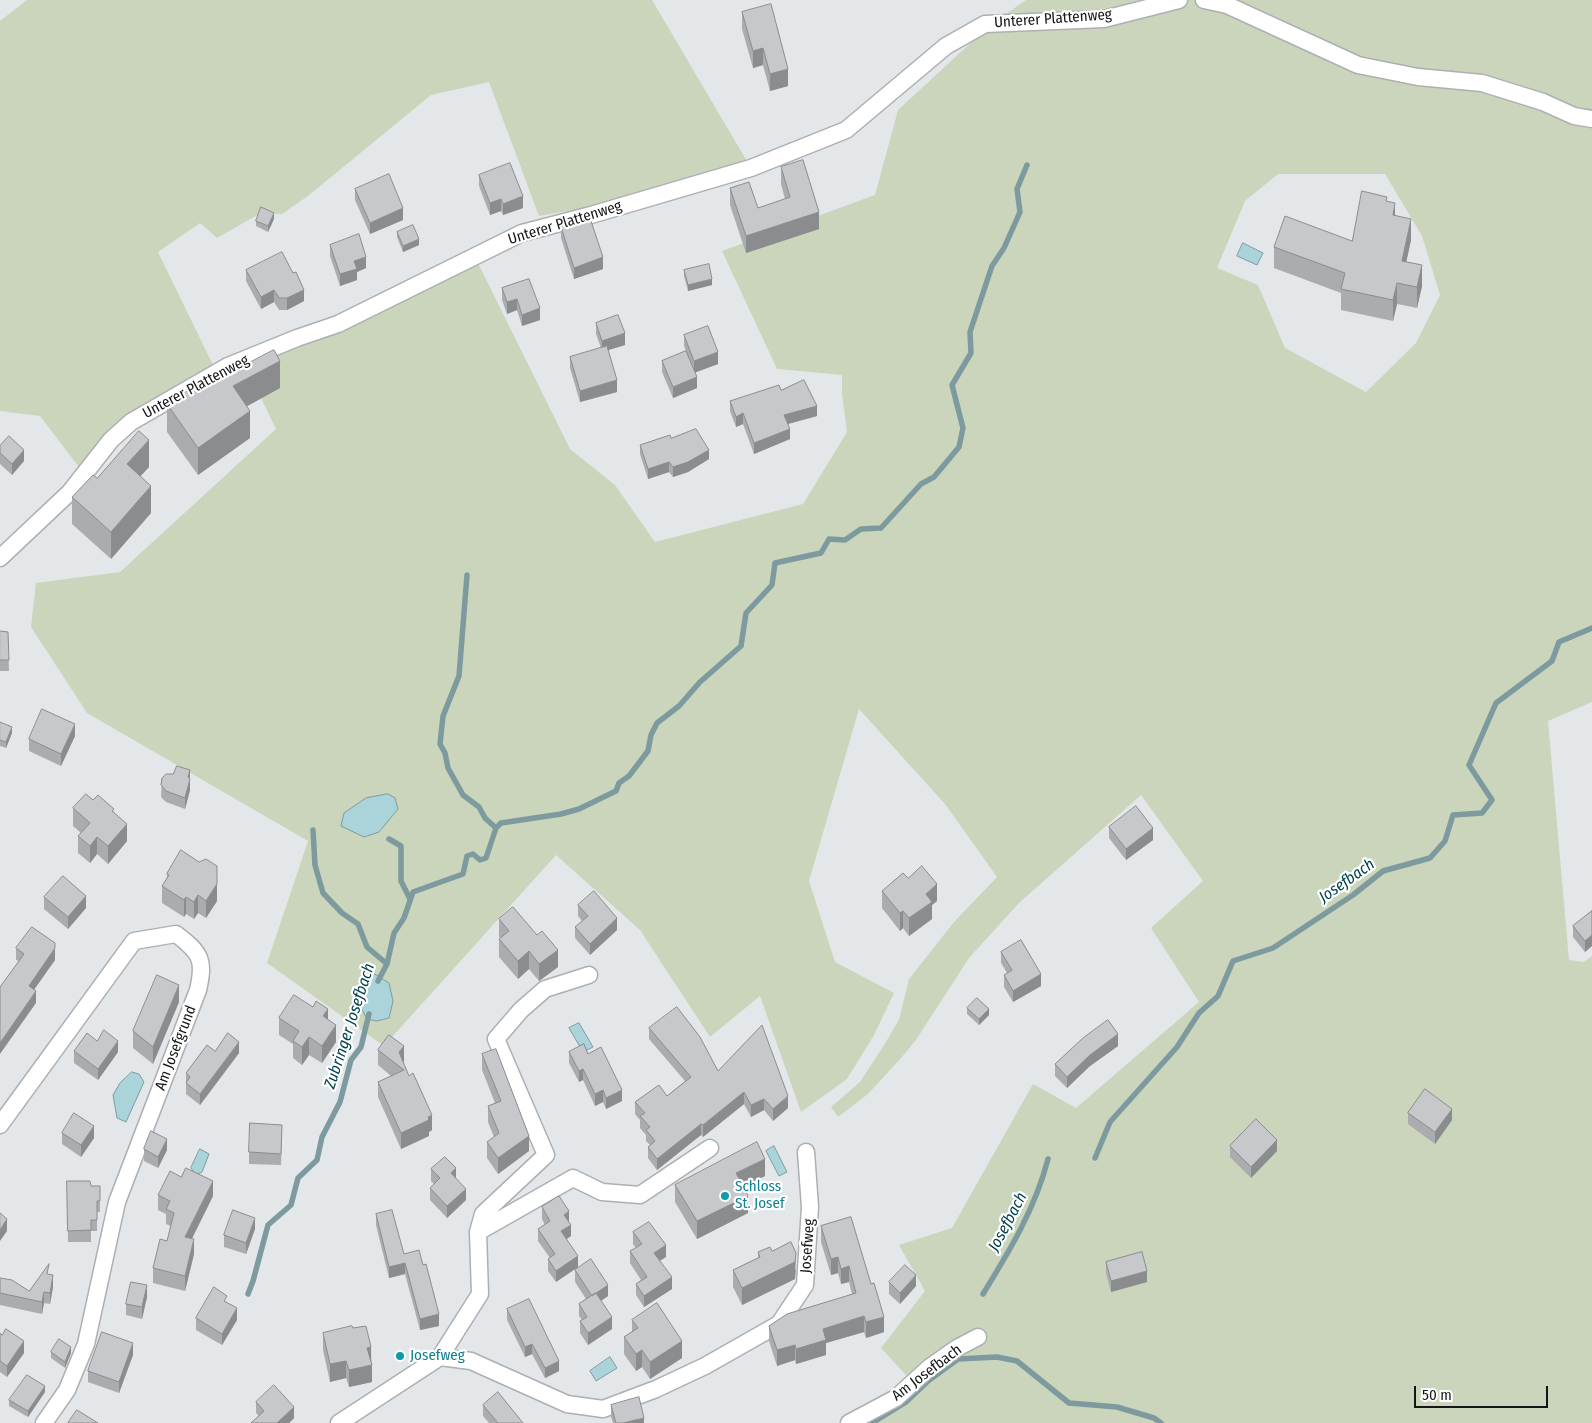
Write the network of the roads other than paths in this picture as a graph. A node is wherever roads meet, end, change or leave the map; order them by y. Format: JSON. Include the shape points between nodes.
{"nodes":[{"id":1,"x":1179,"y":0,"type":"edge"},
{"id":2,"x":1204,"y":0,"type":"edge"},
{"id":3,"x":1592,"y":119,"type":"edge"},
{"id":4,"x":0,"y":558,"type":"edge"},
{"id":5,"x":589,"y":975,"type":"dead end"},
{"id":6,"x":0,"y":1126,"type":"edge"},
{"id":7,"x":710,"y":1148,"type":"dead end"},
{"id":8,"x":806,"y":1152,"type":"dead end"},
{"id":9,"x":478,"y":1232,"type":"junction"},
{"id":10,"x":978,"y":1337,"type":"dead end"},
{"id":11,"x":440,"y":1357,"type":"junction"},
{"id":12,"x":44,"y":1423,"type":"edge"},
{"id":13,"x":339,"y":1423,"type":"edge"},
{"id":14,"x":849,"y":1423,"type":"edge"}],
"edges":[{"from":1,"to":4,"type":"street","name":"Unterer Plattenweg","via":[[1104,18],[985,24],[946,46],[846,130],[751,168],[522,233],[338,324],[228,366],[131,422],[111,440],[70,492]]},
{"from":2,"to":3,"type":"street","via":[[1226,5],[1358,65],[1418,77],[1482,83],[1543,102],[1574,116]]},
{"from":5,"to":9,"type":"street","via":[[545,989],[496,1039],[546,1155],[483,1214]]},
{"from":6,"to":12,"type":"street","name":"Am Josefgrund","via":[[134,941],[176,934],[193,947],[203,968],[198,990],[117,1202],[86,1344],[67,1390]]},
{"from":7,"to":9,"type":"street","via":[[640,1195],[602,1192],[573,1178]]},
{"from":8,"to":11,"type":"street","name":"Josefweg","via":[[810,1207],[806,1285],[779,1324],[763,1334],[697,1370],[603,1409],[568,1404],[471,1361]]},
{"from":9,"to":11,"type":"street","via":[[480,1294]]},
{"from":10,"to":14,"type":"street","name":"Am Josefbach","via":[[930,1367],[896,1398]]},
{"from":11,"to":13,"type":"street"}]}
